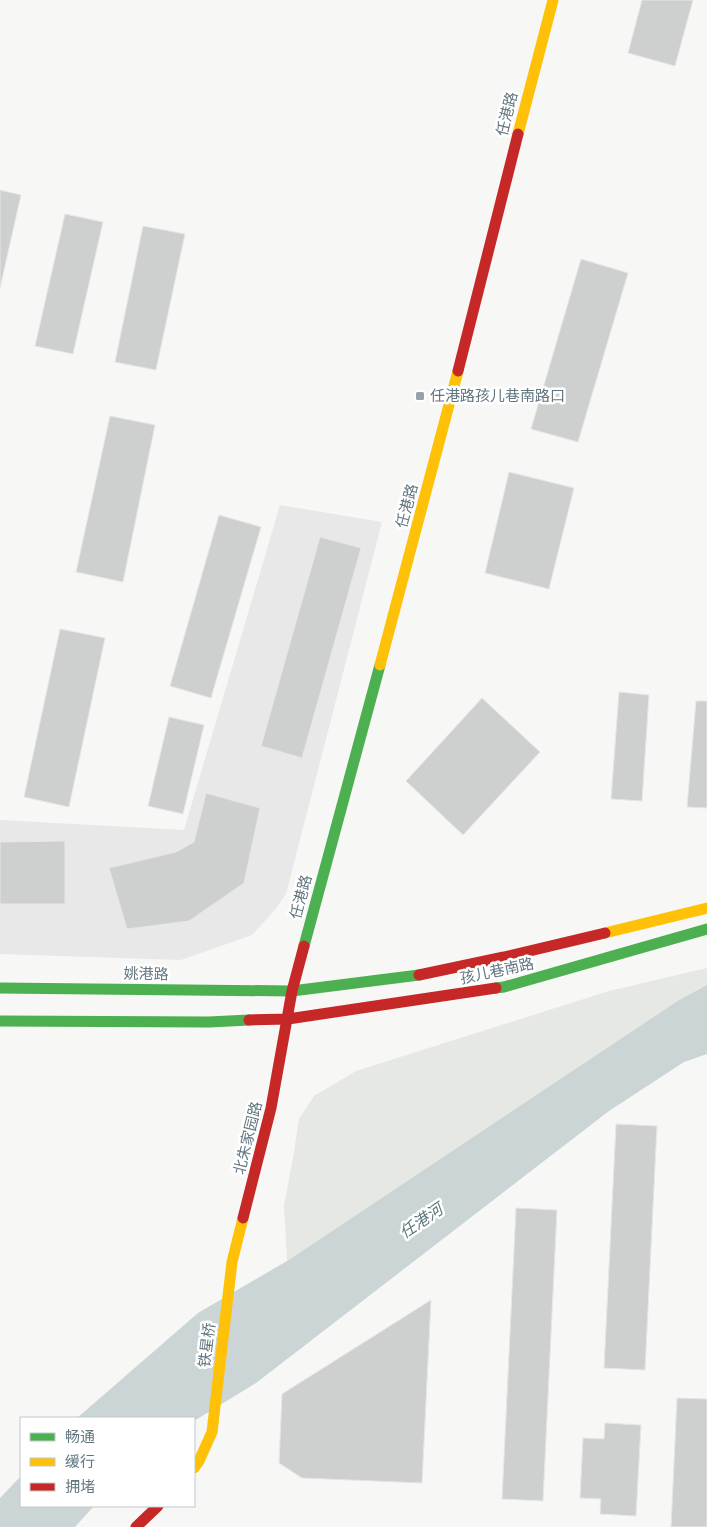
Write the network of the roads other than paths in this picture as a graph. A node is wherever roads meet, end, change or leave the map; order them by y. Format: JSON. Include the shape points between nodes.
{"nodes":[{"id":1,"x":553,"y":0,"type":"edge"},
{"id":2,"x":707,"y":908,"type":"edge"},
{"id":3,"x":707,"y":929,"type":"edge"},
{"id":4,"x":0,"y":988,"type":"edge"},
{"id":5,"x":292,"y":991,"type":"junction"},
{"id":6,"x":288,"y":1019,"type":"junction"},
{"id":7,"x":0,"y":1021,"type":"edge"},
{"id":8,"x":232,"y":1262,"type":"joint"},
{"id":9,"x":195,"y":1467,"type":"edge"},
{"id":10,"x":157,"y":1507,"type":"edge"},
{"id":11,"x":136,"y":1527,"type":"edge"}],
"edges":[{"from":1,"to":5,"type":"street","name":"任港路","via":[[447,415]]},
{"from":2,"to":5,"type":"street","name":"孩儿巷南路","via":[[410,977]]},
{"from":3,"to":6,"type":"street","name":"孩儿巷南路","via":[[504,987]]},
{"from":4,"to":5,"type":"street","name":"姚港路"},
{"from":5,"to":6,"type":"street","name":"任港路"},
{"from":6,"to":7,"type":"street"},
{"from":6,"to":8,"type":"street","name":"北朱家园路","via":[[271,1108]]},
{"from":8,"to":9,"type":"street","name":"铁星桥","via":[[212,1432]]},
{"from":10,"to":11,"type":"street"}]}
